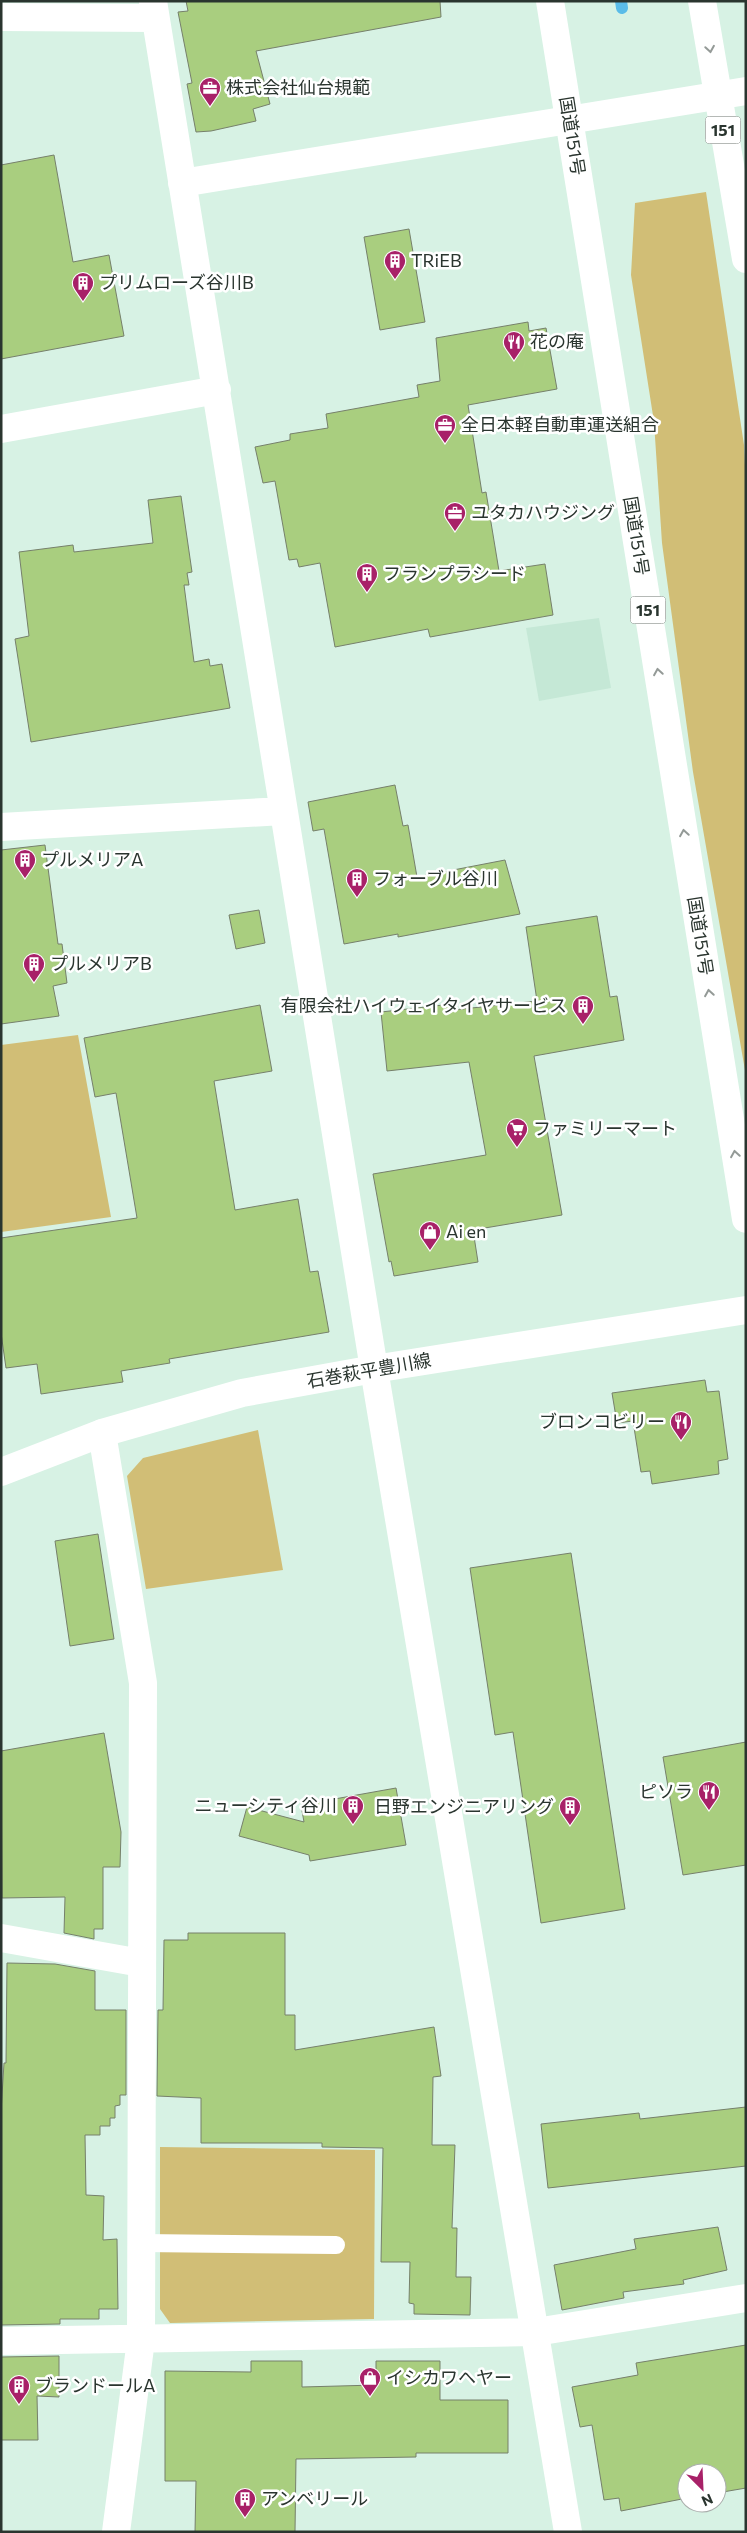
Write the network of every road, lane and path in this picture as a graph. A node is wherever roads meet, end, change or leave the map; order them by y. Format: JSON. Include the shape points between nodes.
{"nodes":[{"id":1,"x":550,"y":1,"type":"edge"},
{"id":2,"x":702,"y":1,"type":"edge"},
{"id":3,"x":154,"y":9,"type":"edge"},
{"id":4,"x":1,"y":18,"type":"edge"},
{"id":5,"x":746,"y":91,"type":"edge"},
{"id":6,"x":718,"y":96,"type":"junction"},
{"id":7,"x":570,"y":120,"type":"junction"},
{"id":8,"x":182,"y":183,"type":"junction"},
{"id":9,"x":746,"y":259,"type":"edge"},
{"id":10,"x":217,"y":390,"type":"junction"},
{"id":11,"x":1,"y":429,"type":"edge"},
{"id":12,"x":283,"y":811,"type":"junction"},
{"id":13,"x":1,"y":827,"type":"edge"},
{"id":14,"x":746,"y":1219,"type":"edge"},
{"id":15,"x":746,"y":1310,"type":"edge"},
{"id":16,"x":374,"y":1369,"type":"junction"},
{"id":17,"x":102,"y":1433,"type":"junction"},
{"id":18,"x":1,"y":1472,"type":"edge"},
{"id":19,"x":1,"y":1938,"type":"edge"},
{"id":20,"x":141,"y":1963,"type":"junction"},
{"id":21,"x":141,"y":2243,"type":"junction"},
{"id":22,"x":336,"y":2245,"type":"dead end"},
{"id":23,"x":746,"y":2298,"type":"edge"},
{"id":24,"x":536,"y":2332,"type":"junction"},
{"id":25,"x":141,"y":2340,"type":"junction"},
{"id":26,"x":1,"y":2341,"type":"edge"},
{"id":27,"x":116,"y":2532,"type":"edge"},
{"id":28,"x":568,"y":2532,"type":"edge"}],
"edges":[{"from":1,"to":7,"type":"main road","name":"国道151号","number":"151"},
{"from":2,"to":6,"type":"main road","number":"151","one_way":true},
{"from":3,"to":4,"type":"main road"},
{"from":3,"to":8,"type":"main road"},
{"from":5,"to":6,"type":"main road"},
{"from":6,"to":7,"type":"main road"},
{"from":6,"to":9,"type":"main road","number":"151"},
{"from":7,"to":8,"type":"main road"},
{"from":14,"to":7,"type":"main road","name":"国道151号","number":"151","one_way":true},
{"from":8,"to":10,"type":"main road"},
{"from":10,"to":11,"type":"main road"},
{"from":10,"to":12,"type":"main road"},
{"from":12,"to":13,"type":"main road"},
{"from":12,"to":16,"type":"main road"},
{"from":15,"to":16,"type":"main road","name":"石巻萩平豊川線"},
{"from":16,"to":17,"type":"main road","name":"石巻萩平豊川線","via":[[242,1393]]},
{"from":16,"to":24,"type":"main road"},
{"from":17,"to":18,"type":"main road","name":"石巻萩平豊川線"},
{"from":17,"to":20,"type":"main road","via":[[143,1683]]},
{"from":19,"to":20,"type":"main road"},
{"from":20,"to":21,"type":"main road"},
{"from":21,"to":22,"type":"lane"},
{"from":21,"to":25,"type":"main road"},
{"from":23,"to":24,"type":"main road"},
{"from":24,"to":25,"type":"main road"},
{"from":24,"to":28,"type":"main road"},
{"from":25,"to":26,"type":"main road"},
{"from":25,"to":27,"type":"main road"}]}
